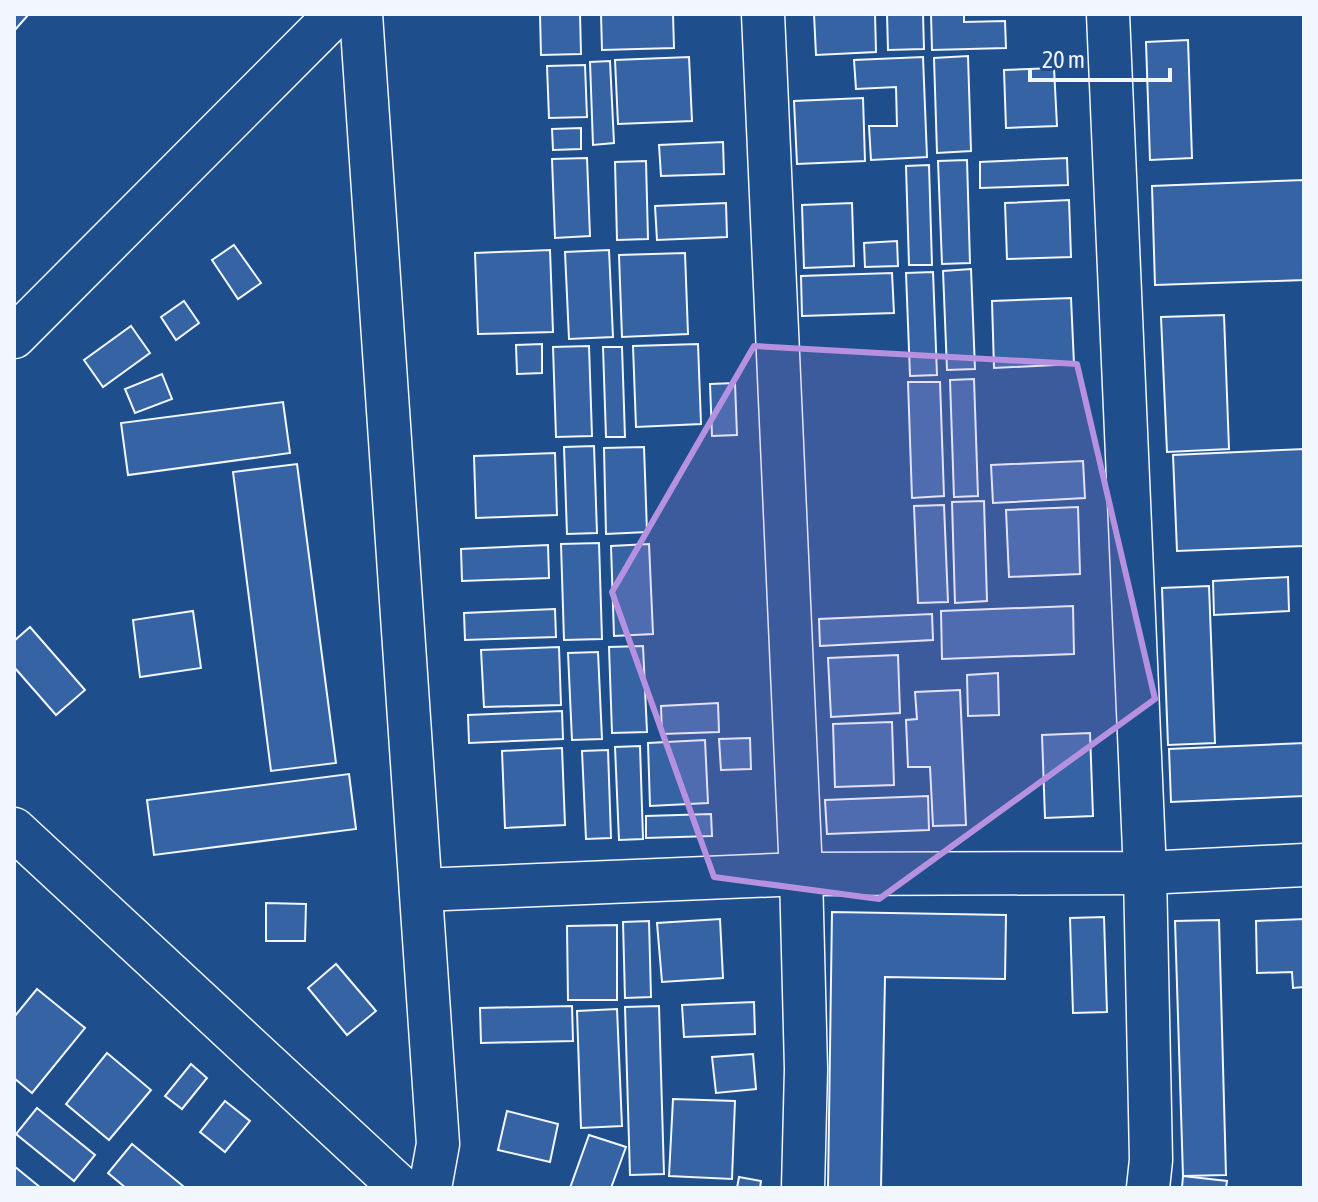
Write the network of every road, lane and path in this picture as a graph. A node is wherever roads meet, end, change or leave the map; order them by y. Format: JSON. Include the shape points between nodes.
{"nodes":[{"id":1,"x":336,"y":14,"type":"edge"},
{"id":2,"x":361,"y":14,"type":"edge"},
{"id":3,"x":763,"y":14,"type":"edge"},
{"id":4,"x":1108,"y":14,"type":"edge"},
{"id":5,"x":14,"y":337,"type":"edge"},
{"id":6,"x":14,"y":829,"type":"edge"},
{"id":7,"x":1304,"y":865,"type":"edge"},
{"id":8,"x":1145,"y":873,"type":"junction"},
{"id":9,"x":801,"y":874,"type":"junction"},
{"id":10,"x":421,"y":890,"type":"junction"},
{"id":11,"x":401,"y":1188,"type":"edge"},
{"id":12,"x":430,"y":1188,"type":"edge"},
{"id":13,"x":803,"y":1188,"type":"edge"},
{"id":14,"x":1148,"y":1188,"type":"edge"}],
"edges":[{"from":1,"to":5,"type":"street"},
{"from":2,"to":10,"type":"street"},
{"from":3,"to":9,"type":"street"},
{"from":4,"to":8,"type":"street"},
{"from":6,"to":11,"type":"street"},
{"from":7,"to":8,"type":"street"},
{"from":8,"to":9,"type":"street"},
{"from":8,"to":14,"type":"street"},
{"from":9,"to":10,"type":"street"},
{"from":9,"to":13,"type":"street"},
{"from":10,"to":12,"type":"street","via":[[438,1144]]}]}
